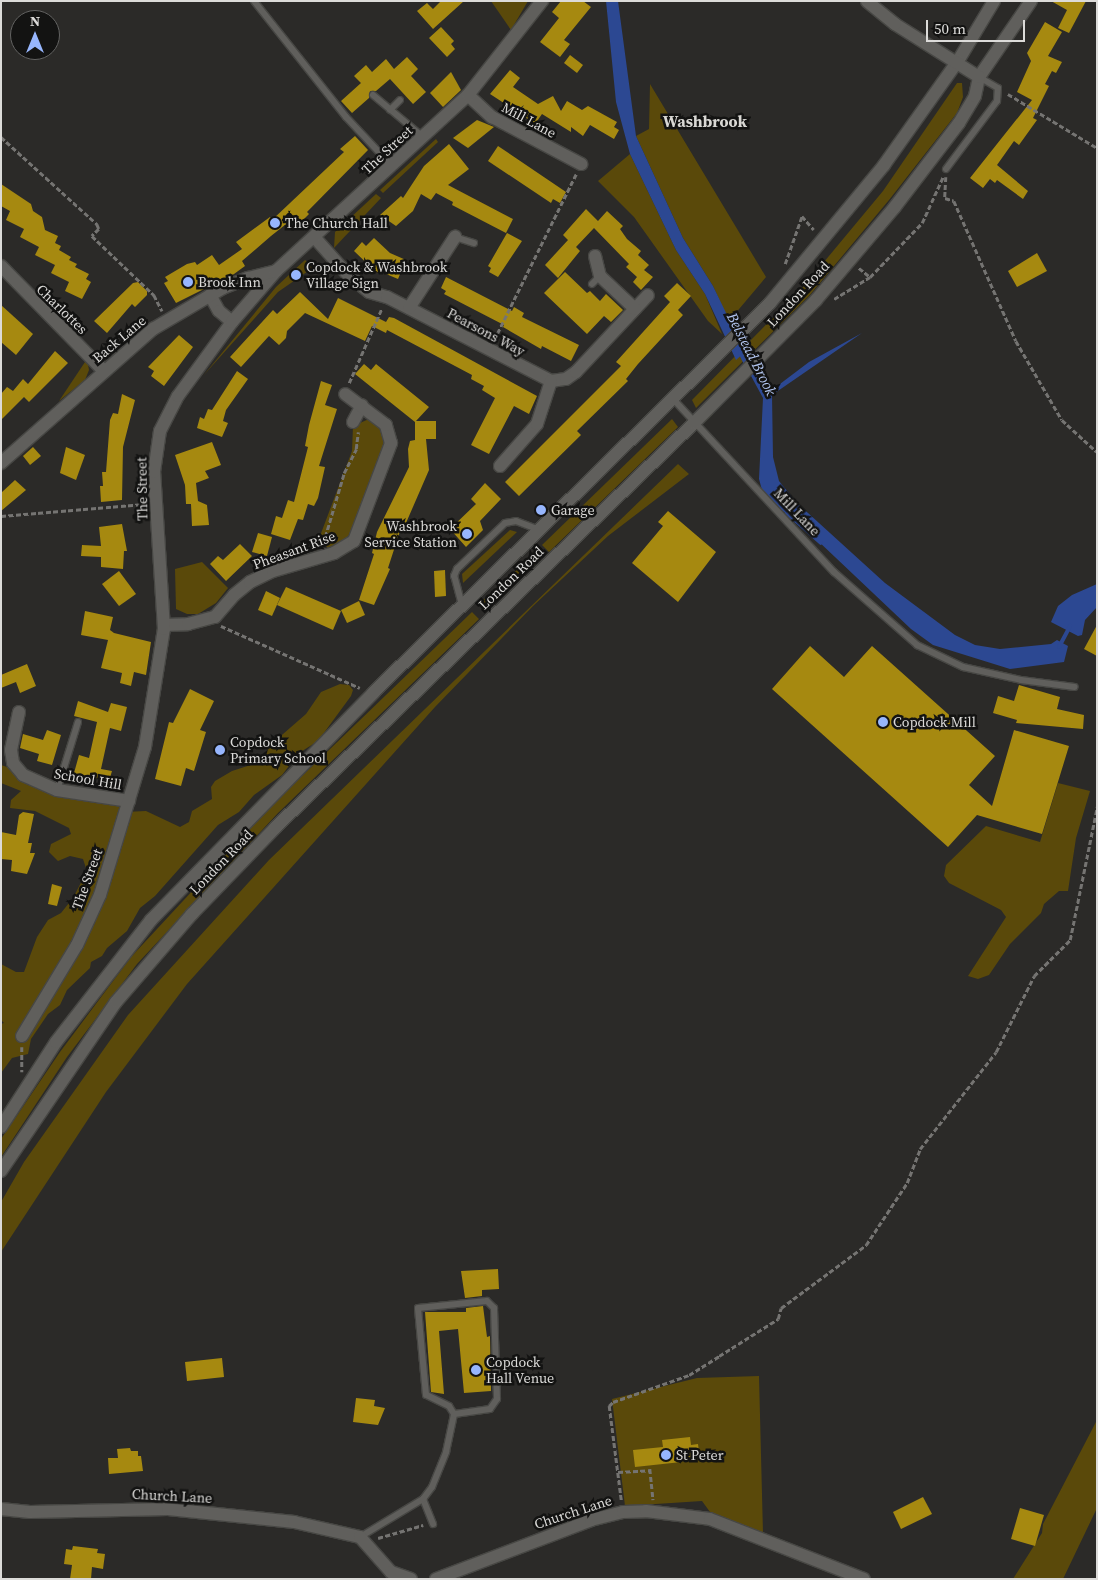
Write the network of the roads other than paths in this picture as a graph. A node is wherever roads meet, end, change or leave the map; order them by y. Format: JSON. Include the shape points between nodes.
{"nodes":[{"id":1,"x":254,"y":1,"type":"edge"},
{"id":2,"x":542,"y":1,"type":"edge"},
{"id":3,"x":867,"y":1,"type":"edge"},
{"id":4,"x":994,"y":1,"type":"edge"},
{"id":5,"x":1031,"y":1,"type":"edge"},
{"id":6,"x":958,"y":61,"type":"junction"},
{"id":7,"x":979,"y":77,"type":"junction"},
{"id":8,"x":373,"y":95,"type":"dead end"},
{"id":9,"x":468,"y":95,"type":"junction"},
{"id":10,"x":400,"y":100,"type":"dead end"},
{"id":11,"x":390,"y":110,"type":"junction"},
{"id":12,"x":423,"y":137,"type":"junction"},
{"id":13,"x":581,"y":164,"type":"road end"},
{"id":14,"x":392,"y":166,"type":"junction"},
{"id":15,"x":946,"y":169,"type":"road end"},
{"id":16,"x":455,"y":237,"type":"joint"},
{"id":17,"x":315,"y":238,"type":"junction"},
{"id":18,"x":474,"y":243,"type":"dead end"},
{"id":19,"x":595,"y":256,"type":"dead end"},
{"id":20,"x":1,"y":266,"type":"edge"},
{"id":21,"x":276,"y":271,"type":"junction"},
{"id":22,"x":210,"y":295,"type":"junction"},
{"id":23,"x":648,"y":295,"type":"dead end"},
{"id":24,"x":408,"y":308,"type":"junction"},
{"id":25,"x":635,"y":309,"type":"junction"},
{"id":26,"x":232,"y":322,"type":"junction"},
{"id":27,"x":104,"y":370,"type":"junction"},
{"id":28,"x":550,"y":381,"type":"junction"},
{"id":29,"x":345,"y":394,"type":"road end"},
{"id":30,"x":674,"y":400,"type":"junction"},
{"id":31,"x":694,"y":422,"type":"junction"},
{"id":32,"x":1,"y":463,"type":"edge"},
{"id":33,"x":500,"y":466,"type":"dead end"},
{"id":34,"x":540,"y":530,"type":"junction"},
{"id":35,"x":462,"y":605,"type":"junction"},
{"id":36,"x":164,"y":625,"type":"junction"},
{"id":37,"x":1075,"y":687,"type":"dead end"},
{"id":38,"x":19,"y":712,"type":"dead end"},
{"id":39,"x":78,"y":722,"type":"dead end"},
{"id":40,"x":57,"y":790,"type":"junction"},
{"id":41,"x":129,"y":801,"type":"junction"},
{"id":42,"x":22,"y":1036,"type":"road end"},
{"id":43,"x":1,"y":1127,"type":"edge"},
{"id":44,"x":1,"y":1171,"type":"edge"},
{"id":45,"x":454,"y":1414,"type":"junction"},
{"id":46,"x":423,"y":1499,"type":"junction"},
{"id":47,"x":1,"y":1509,"type":"edge"},
{"id":48,"x":433,"y":1522,"type":"road end"},
{"id":49,"x":366,"y":1534,"type":"junction"},
{"id":50,"x":411,"y":1579,"type":"edge"},
{"id":51,"x":436,"y":1579,"type":"edge"},
{"id":52,"x":864,"y":1579,"type":"edge"}],
"edges":[{"from":1,"to":14,"type":"lane","via":[[346,117]]},
{"from":2,"to":9,"type":"street","name":"The Street"},
{"from":3,"to":6,"type":"street","via":[[895,24]]},
{"from":4,"to":6,"type":"street","name":"London Road"},
{"from":5,"to":7,"type":"street","name":"London Road"},
{"from":6,"to":7,"type":"street"},
{"from":6,"to":30,"type":"street","name":"London Road","via":[[861,195],[745,329]]},
{"from":7,"to":15,"type":"lane","via":[[998,88],[995,105]]},
{"from":7,"to":31,"type":"street","name":"London Road","via":[[974,96],[960,123],[924,171],[816,300]]},
{"from":8,"to":11,"type":"lane"},
{"from":9,"to":12,"type":"street","name":"The Street"},
{"from":9,"to":13,"type":"street","name":"Mill Lane","via":[[492,117]]},
{"from":10,"to":11,"type":"lane"},
{"from":11,"to":12,"type":"lane"},
{"from":12,"to":14,"type":"street","name":"The Street"},
{"from":14,"to":17,"type":"street","name":"The Street"},
{"from":16,"to":18,"type":"lane"},
{"from":16,"to":24,"type":"street"},
{"from":17,"to":21,"type":"street","name":"The Street"},
{"from":17,"to":24,"type":"street","name":"Pearsons Way","via":[[369,292]]},
{"from":19,"to":25,"type":"street","via":[[596,280]]},
{"from":20,"to":27,"type":"street","name":"Charlottes"},
{"from":21,"to":22,"type":"street","name":"Back Lane","via":[[248,278]]},
{"from":21,"to":26,"type":"street","name":"The Street"},
{"from":22,"to":26,"type":"street","via":[[219,311]]},
{"from":22,"to":27,"type":"street","name":"Back Lane","via":[[167,319]]},
{"from":23,"to":25,"type":"street"},
{"from":24,"to":28,"type":"street","name":"Pearsons Way","via":[[470,333],[489,349]]},
{"from":25,"to":28,"type":"street","via":[[576,372],[566,379]]},
{"from":26,"to":36,"type":"street","name":"The Street","via":[[164,420],[155,459]]},
{"from":27,"to":32,"type":"street","name":"Back Lane"},
{"from":28,"to":33,"type":"street","via":[[537,424]]},
{"from":29,"to":36,"type":"street","name":"Pheasant Rise","via":[[357,415],[386,425],[391,443],[354,541],[325,556],[273,571],[250,582],[215,616],[188,624]]},
{"from":30,"to":31,"type":"lane","name":"Mill Lane"},
{"from":30,"to":34,"type":"street","name":"London Road"},
{"from":31,"to":37,"type":"lane","name":"Mill Lane","via":[[834,572],[917,645],[963,667],[1021,680]]},
{"from":31,"to":44,"type":"street","name":"London Road","via":[[322,782],[192,914],[116,1002]]},
{"from":34,"to":35,"type":"street","name":"London Road"},
{"from":34,"to":35,"type":"lane","via":[[516,522],[505,523],[457,569],[454,576]]},
{"from":35,"to":43,"type":"street","name":"London Road","via":[[151,920],[56,1042]]},
{"from":36,"to":41,"type":"street","name":"The Street","via":[[152,710]]},
{"from":38,"to":40,"type":"street","name":"School Hill","via":[[11,742],[13,763],[31,781]]},
{"from":39,"to":40,"type":"lane"},
{"from":40,"to":41,"type":"street","name":"School Hill"},
{"from":41,"to":42,"type":"street","name":"The Street","via":[[100,895],[76,945]]},
{"from":45,"to":45,"type":"lane","via":[[449,1406],[426,1395],[418,1308],[486,1301],[494,1308],[497,1399],[490,1409]]},
{"from":45,"to":46,"type":"lane","via":[[434,1477]]},
{"from":46,"to":48,"type":"lane"},
{"from":46,"to":49,"type":"lane"},
{"from":47,"to":49,"type":"street","name":"Church Lane","via":[[30,1512],[168,1509],[294,1522]]},
{"from":49,"to":50,"type":"street","via":[[391,1572]]},
{"from":51,"to":52,"type":"street","name":"Church Lane","via":[[569,1527],[623,1512],[655,1511],[717,1521]]}]}
